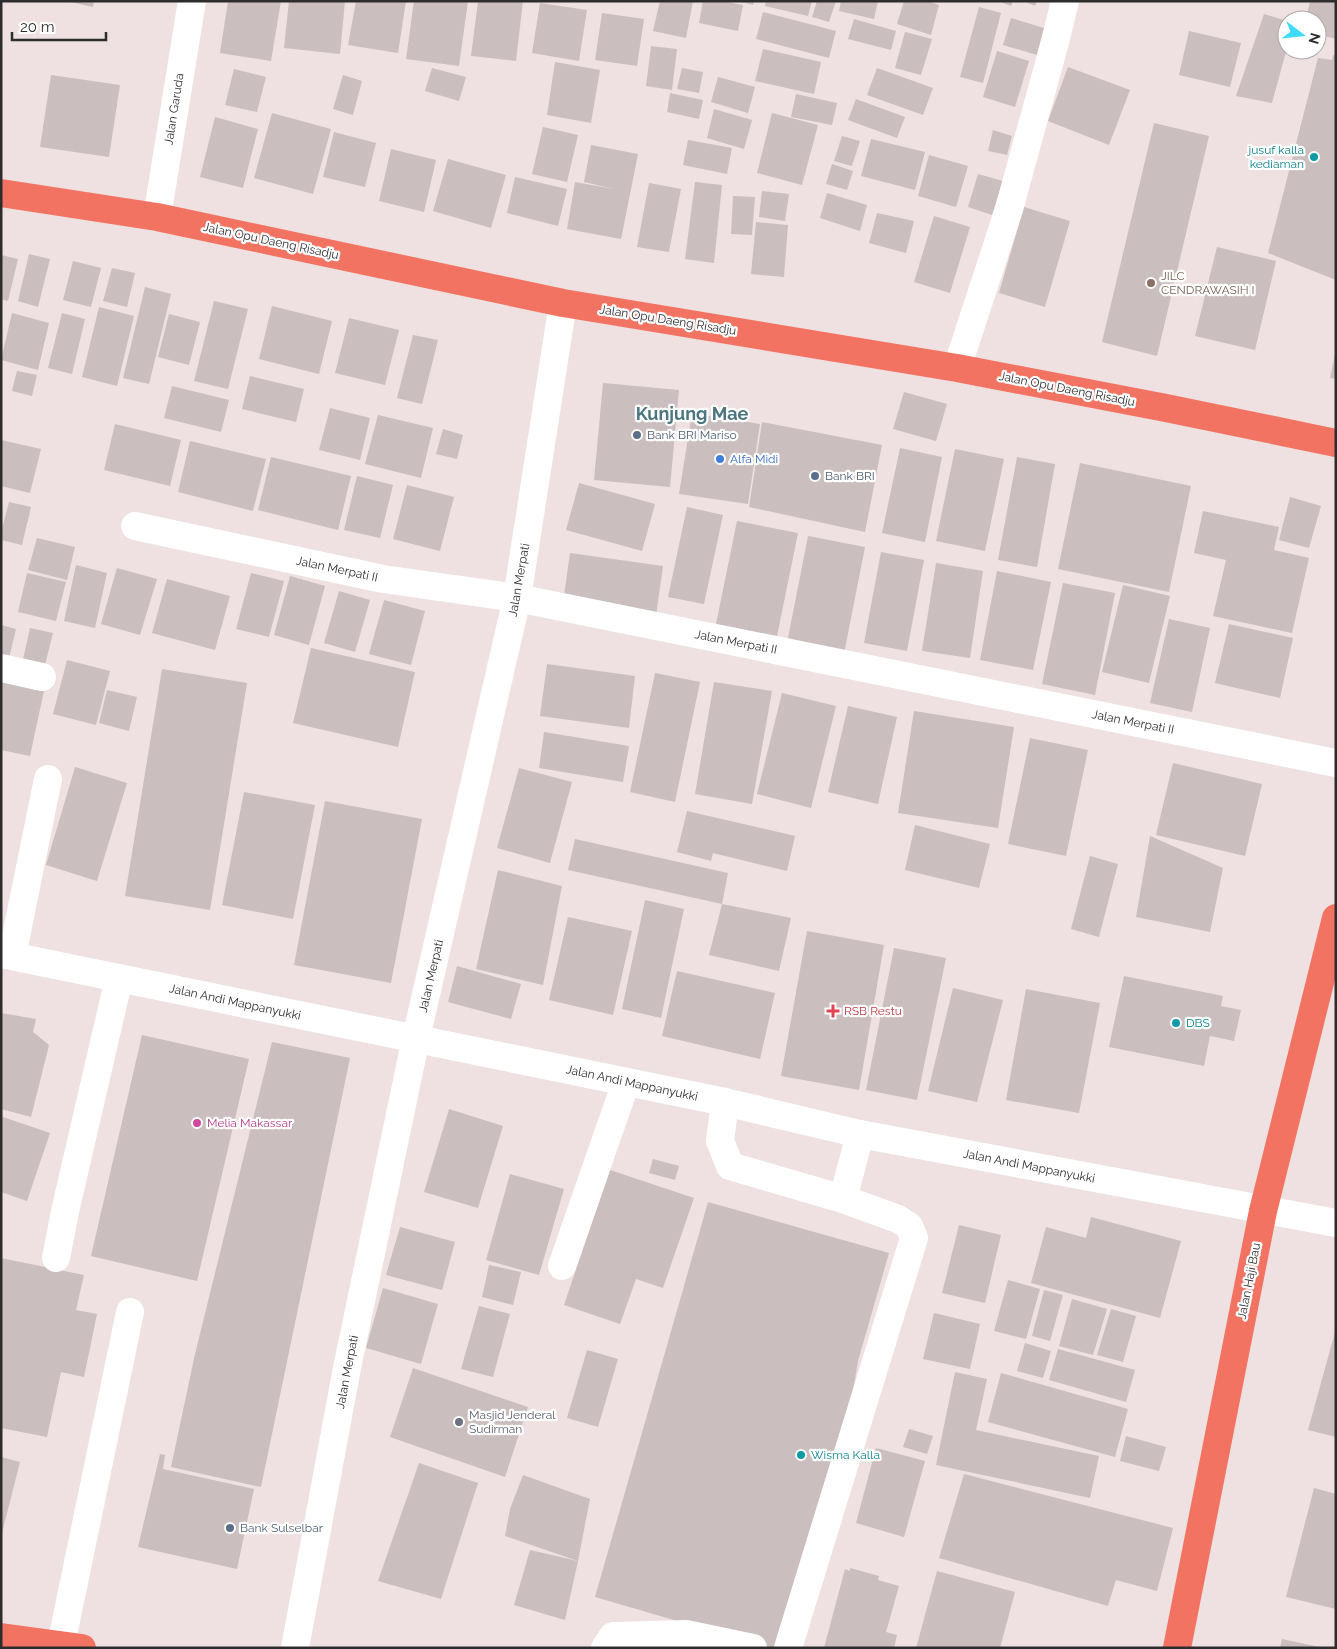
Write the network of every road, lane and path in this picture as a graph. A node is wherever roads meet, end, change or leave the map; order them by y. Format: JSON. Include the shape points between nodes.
{"nodes":[{"id":1,"x":192,"y":1,"type":"edge"},
{"id":2,"x":1065,"y":1,"type":"edge"},
{"id":3,"x":1,"y":193,"type":"edge"},
{"id":4,"x":157,"y":217,"type":"junction"},
{"id":5,"x":563,"y":303,"type":"junction"},
{"id":6,"x":957,"y":368,"type":"junction"},
{"id":7,"x":1336,"y":443,"type":"edge"},
{"id":8,"x":135,"y":526,"type":"dead end"},
{"id":9,"x":517,"y":598,"type":"junction"},
{"id":10,"x":1,"y":668,"type":"edge"},
{"id":11,"x":42,"y":677,"type":"dead end"},
{"id":12,"x":1336,"y":763,"type":"edge"},
{"id":13,"x":48,"y":778,"type":"dead end"},
{"id":14,"x":1336,"y":918,"type":"edge"},
{"id":15,"x":6,"y":955,"type":"edge"},
{"id":16,"x":119,"y":978,"type":"junction"},
{"id":17,"x":416,"y":1038,"type":"junction"},
{"id":18,"x":626,"y":1082,"type":"junction"},
{"id":19,"x":726,"y":1102,"type":"junction"},
{"id":20,"x":860,"y":1134,"type":"junction"},
{"id":21,"x":843,"y":1199,"type":"junction"},
{"id":22,"x":1263,"y":1211,"type":"junction"},
{"id":23,"x":1336,"y":1223,"type":"edge"},
{"id":24,"x":56,"y":1258,"type":"dead end"},
{"id":25,"x":562,"y":1266,"type":"dead end"},
{"id":26,"x":130,"y":1312,"type":"dead end"},
{"id":27,"x":1,"y":1637,"type":"edge"},
{"id":28,"x":72,"y":1646,"type":"edge"},
{"id":29,"x":295,"y":1648,"type":"edge"},
{"id":30,"x":606,"y":1648,"type":"edge"},
{"id":31,"x":753,"y":1648,"type":"edge"},
{"id":32,"x":788,"y":1648,"type":"edge"},
{"id":33,"x":1177,"y":1648,"type":"edge"}],
"edges":[{"from":1,"to":4,"type":"street","name":"Jalan Garuda"},
{"from":2,"to":6,"type":"street","via":[[1009,209]]},
{"from":3,"to":4,"type":"main road","name":"Jalan Opu Daeng Risadju"},
{"from":4,"to":5,"type":"main road","name":"Jalan Opu Daeng Risadju"},
{"from":5,"to":6,"type":"main road","name":"Jalan Opu Daeng Risadju"},
{"from":5,"to":9,"type":"street","name":"Jalan Merpati"},
{"from":6,"to":7,"type":"main road","name":"Jalan Opu Daeng Risadju"},
{"from":8,"to":9,"type":"street","name":"Jalan Merpati II","via":[[383,579]]},
{"from":9,"to":12,"type":"street","name":"Jalan Merpati II"},
{"from":9,"to":17,"type":"street","name":"Jalan Merpati"},
{"from":10,"to":11,"type":"street"},
{"from":13,"to":15,"type":"street"},
{"from":14,"to":22,"type":"main road","name":"Jalan Haji Bau"},
{"from":15,"to":16,"type":"street","name":"Jalan Andi Mappanyukki"},
{"from":16,"to":17,"type":"street","name":"Jalan Andi Mappanyukki"},
{"from":16,"to":24,"type":"street"},
{"from":17,"to":18,"type":"street","name":"Jalan Andi Mappanyukki"},
{"from":17,"to":29,"type":"street","name":"Jalan Merpati","via":[[347,1368]]},
{"from":18,"to":19,"type":"street","name":"Jalan Andi Mappanyukki"},
{"from":18,"to":25,"type":"street"},
{"from":19,"to":20,"type":"street","name":"Jalan Andi Mappanyukki"},
{"from":19,"to":21,"type":"street","via":[[720,1141],[730,1166]]},
{"from":20,"to":21,"type":"street"},
{"from":20,"to":22,"type":"street","name":"Jalan Andi Mappanyukki"},
{"from":21,"to":32,"type":"street","via":[[898,1219],[909,1226],[914,1238]]},
{"from":22,"to":23,"type":"street","name":"Jalan Andi Mappanyukki"},
{"from":22,"to":33,"type":"main road","name":"Jalan Haji Bau"},
{"from":26,"to":28,"type":"street"},
{"from":27,"to":28,"type":"main road"},
{"from":30,"to":31,"type":"street","via":[[613,1636],[686,1634]]}]}
